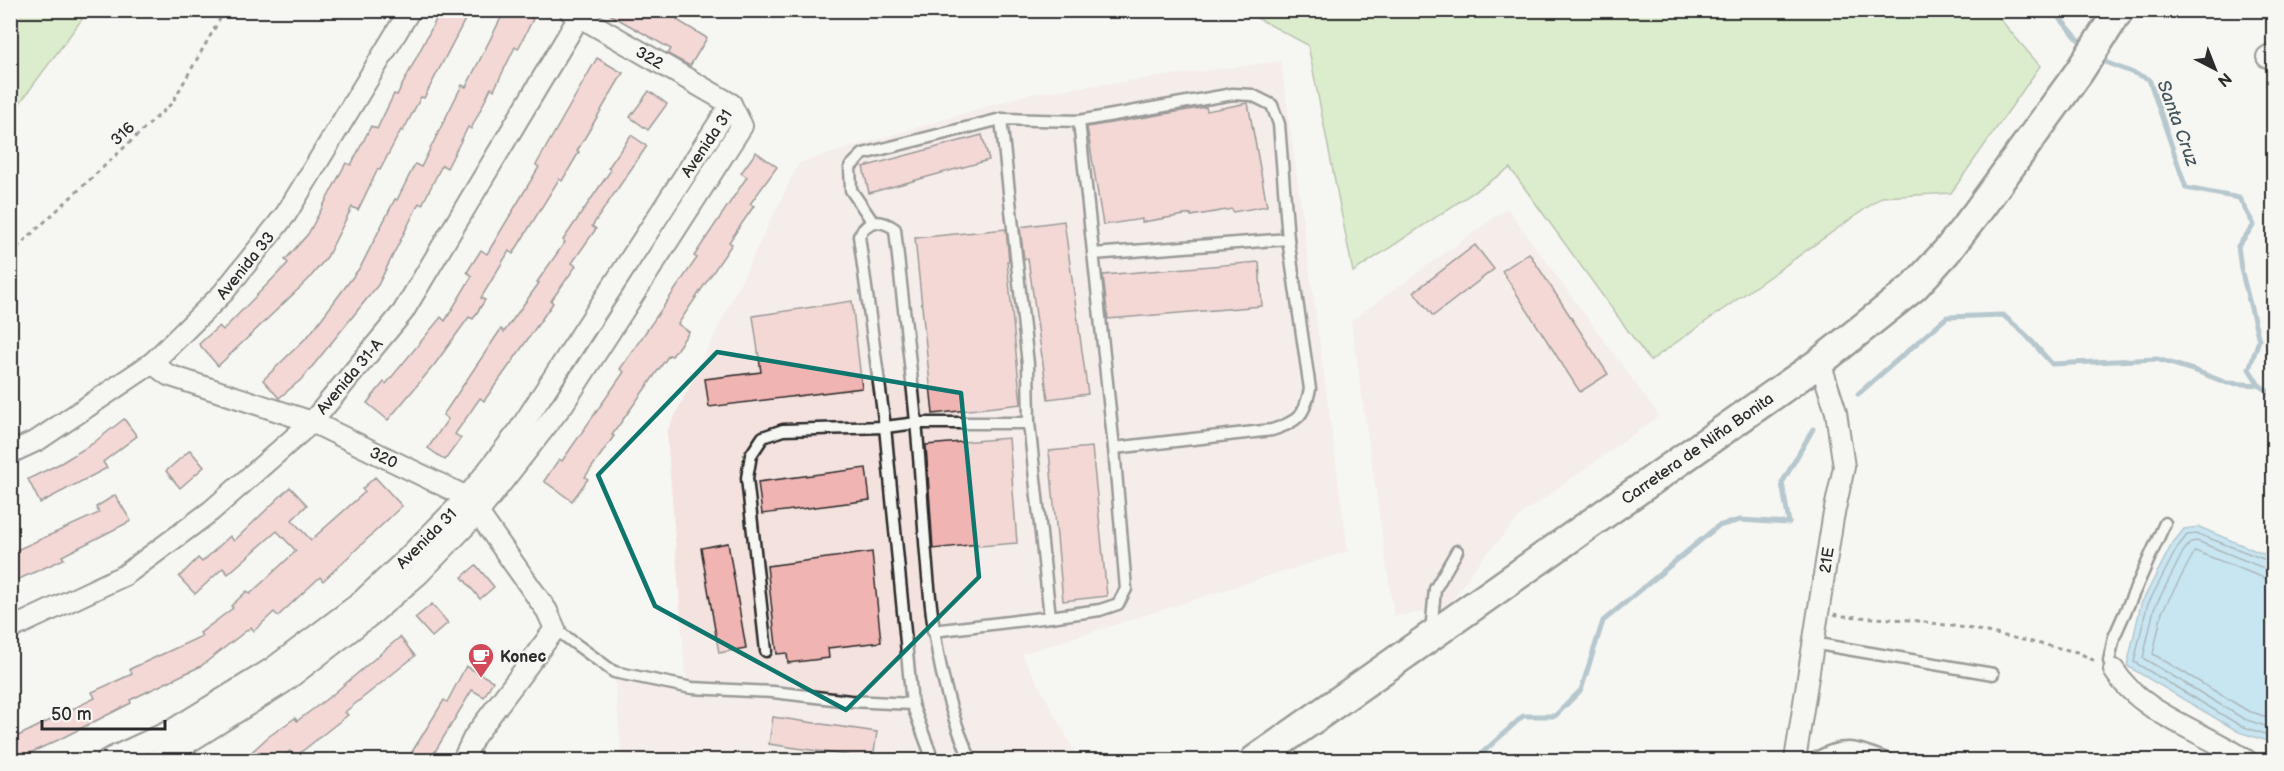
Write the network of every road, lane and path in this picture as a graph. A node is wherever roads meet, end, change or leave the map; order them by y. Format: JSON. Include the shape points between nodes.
{"nodes":[{"id":1,"x":225,"y":10,"type":"edge"},
{"id":2,"x":410,"y":10,"type":"edge"},
{"id":3,"x":574,"y":14,"type":"edge"},
{"id":4,"x":2114,"y":19,"type":"edge"},
{"id":5,"x":732,"y":104,"type":"joint"},
{"id":6,"x":1001,"y":119,"type":"junction"},
{"id":7,"x":1079,"y":121,"type":"junction"},
{"id":8,"x":872,"y":221,"type":"junction"},
{"id":9,"x":1288,"y":238,"type":"junction"},
{"id":10,"x":10,"y":254,"type":"edge"},
{"id":11,"x":1093,"y":254,"type":"junction"},
{"id":12,"x":1820,"y":362,"type":"junction"},
{"id":13,"x":152,"y":363,"type":"junction"},
{"id":14,"x":312,"y":422,"type":"junction"},
{"id":15,"x":917,"y":423,"type":"junction"},
{"id":16,"x":1029,"y":423,"type":"junction"},
{"id":17,"x":885,"y":427,"type":"junction"},
{"id":18,"x":1114,"y":448,"type":"junction"},
{"id":19,"x":10,"y":453,"type":"edge"},
{"id":20,"x":472,"y":505,"type":"junction"},
{"id":21,"x":2165,"y":523,"type":"dead end"},
{"id":22,"x":1457,"y":551,"type":"dead end"},
{"id":23,"x":1818,"y":609,"type":"junction"},
{"id":24,"x":1050,"y":617,"type":"junction"},
{"id":25,"x":10,"y":629,"type":"edge"},
{"id":26,"x":555,"y":629,"type":"junction"},
{"id":27,"x":933,"y":631,"type":"junction"},
{"id":28,"x":1430,"y":637,"type":"junction"},
{"id":29,"x":1812,"y":643,"type":"junction"},
{"id":30,"x":766,"y":651,"type":"dead end"},
{"id":31,"x":2114,"y":670,"type":"junction"},
{"id":32,"x":1994,"y":674,"type":"dead end"},
{"id":33,"x":912,"y":704,"type":"junction"},
{"id":34,"x":182,"y":746,"type":"edge"},
{"id":35,"x":108,"y":760,"type":"edge"},
{"id":36,"x":154,"y":760,"type":"edge"},
{"id":37,"x":463,"y":760,"type":"edge"},
{"id":38,"x":933,"y":760,"type":"edge"},
{"id":39,"x":971,"y":760,"type":"edge"},
{"id":40,"x":1255,"y":760,"type":"edge"},
{"id":41,"x":1795,"y":760,"type":"edge"},
{"id":42,"x":1817,"y":760,"type":"edge"},
{"id":43,"x":1888,"y":760,"type":"edge"},
{"id":44,"x":2246,"y":760,"type":"edge"}],
"edges":[{"from":1,"to":10,"type":"path","name":"316","via":[[172,103]]},
{"from":2,"to":13,"type":"street","name":"Avenida 33","via":[[286,214],[223,293]]},
{"from":3,"to":5,"type":"street","name":"322"},
{"from":3,"to":14,"type":"street","name":"Avenida 31-A","via":[[403,312]]},
{"from":4,"to":12,"type":"main road","name":"Carretera de Niña Bonita","via":[[1947,252],[1914,287]]},
{"from":5,"to":20,"type":"street","name":"Avenida 31"},
{"from":6,"to":7,"type":"lane"},
{"from":6,"to":8,"type":"lane","via":[[863,154],[850,167],[851,190]]},
{"from":6,"to":16,"type":"lane","via":[[1028,364]]},
{"from":7,"to":9,"type":"lane","via":[[1233,94],[1252,95],[1272,105],[1279,124]]},
{"from":7,"to":11,"type":"lane"},
{"from":8,"to":15,"type":"lane","via":[[885,222],[895,229]]},
{"from":8,"to":17,"type":"lane","via":[[859,236]]},
{"from":9,"to":11,"type":"lane"},
{"from":9,"to":18,"type":"lane","via":[[1310,389],[1306,408],[1295,422],[1272,430]]},
{"from":11,"to":18,"type":"lane"},
{"from":12,"to":23,"type":"street","name":"21E","via":[[1836,412],[1844,467]]},
{"from":12,"to":28,"type":"main road","name":"Carretera de Niña Bonita"},
{"from":13,"to":14,"type":"street","name":"320","via":[[168,375]]},
{"from":13,"to":19,"type":"street","name":"Avenida 33","via":[[38,440]]},
{"from":14,"to":20,"type":"street","name":"320"},
{"from":14,"to":25,"type":"street","name":"Avenida 31-A","via":[[211,511],[125,575]]},
{"from":15,"to":16,"type":"lane"},
{"from":15,"to":17,"type":"lane"},
{"from":15,"to":27,"type":"lane"},
{"from":16,"to":24,"type":"lane"},
{"from":17,"to":30,"type":"lane","via":[[783,430],[763,437],[751,455],[747,478]]},
{"from":17,"to":33,"type":"lane"},
{"from":18,"to":24,"type":"lane","via":[[1126,589],[1118,604]]},
{"from":20,"to":26,"type":"street","name":"320","via":[[547,611]]},
{"from":20,"to":34,"type":"street","name":"Avenida 31","via":[[359,603],[271,669]]},
{"from":21,"to":31,"type":"lane","via":[[2114,637],[2109,661]]},
{"from":22,"to":28,"type":"lane","via":[[1435,590]]},
{"from":23,"to":29,"type":"street","name":"21E"},
{"from":23,"to":31,"type":"path","via":[[1841,616],[1973,629],[2077,652]]},
{"from":24,"to":27,"type":"lane"},
{"from":26,"to":33,"type":"lane","via":[[614,672],[692,688]]},
{"from":26,"to":37,"type":"street","via":[[474,737]]},
{"from":27,"to":39,"type":"lane","via":[[958,733]]},
{"from":28,"to":40,"type":"main road","name":"Carretera de Niña Bonita"},
{"from":29,"to":32,"type":"lane"},
{"from":29,"to":41,"type":"street","name":"21E"},
{"from":31,"to":44,"type":"street","via":[[2143,700]]},
{"from":33,"to":38,"type":"lane"},
{"from":34,"to":35,"type":"street","name":"Avenida 31"},
{"from":34,"to":36,"type":"street","name":"Avenida 31"},
{"from":42,"to":43,"type":"lane","via":[[1829,750],[1845,747]]}]}
